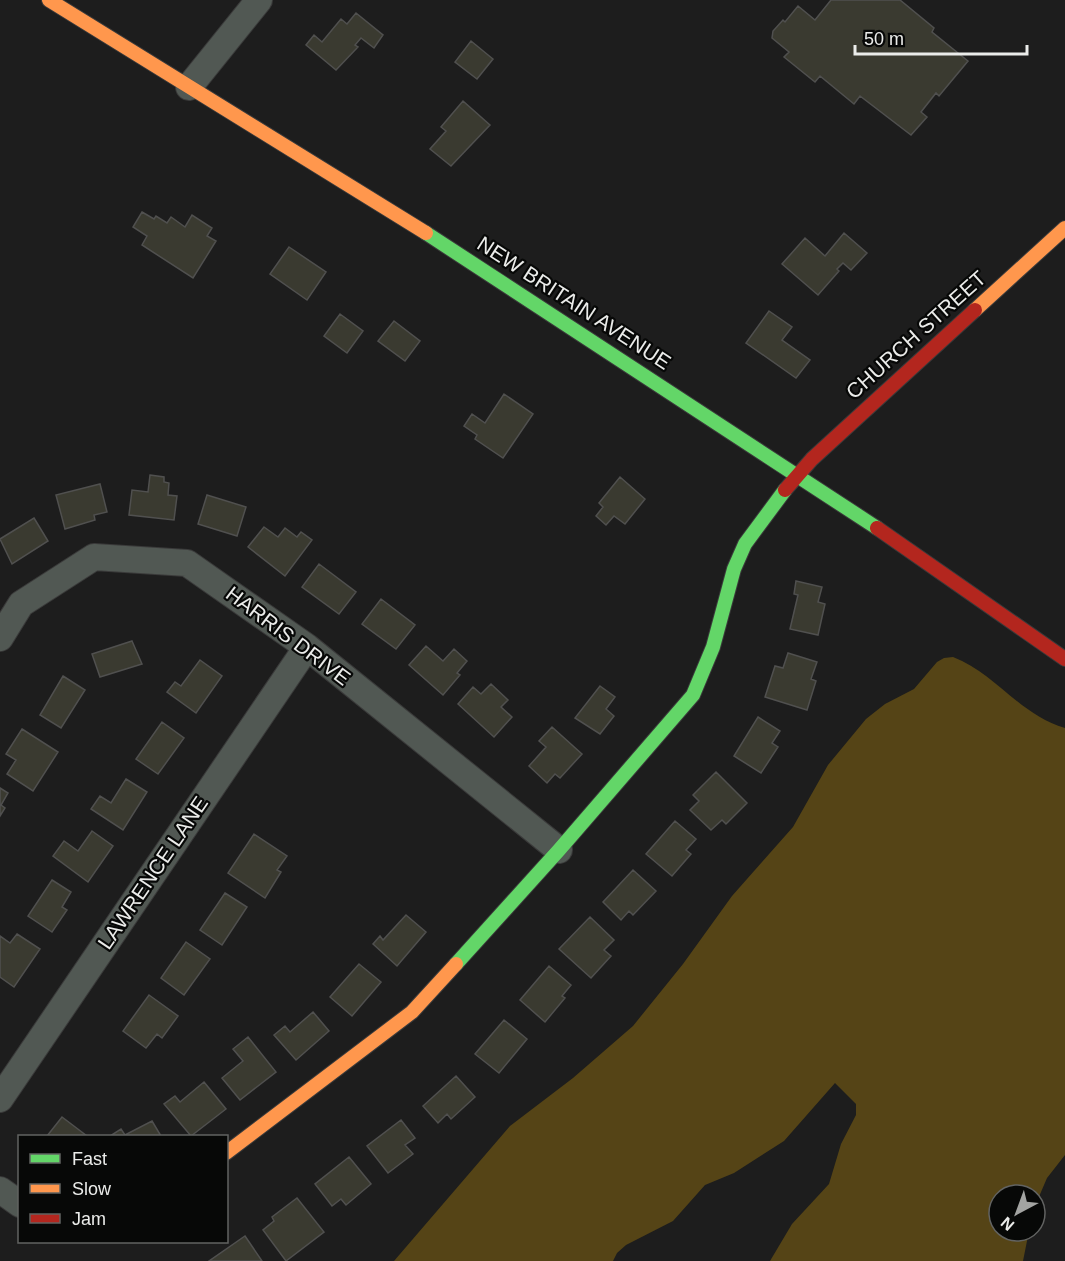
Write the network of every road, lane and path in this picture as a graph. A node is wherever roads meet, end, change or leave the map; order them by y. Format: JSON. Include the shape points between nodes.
{"nodes":[{"id":1,"x":49,"y":0,"type":"edge"},
{"id":2,"x":259,"y":0,"type":"edge"},
{"id":3,"x":189,"y":87,"type":"junction"},
{"id":4,"x":1065,"y":228,"type":"edge"},
{"id":5,"x":797,"y":474,"type":"junction"},
{"id":6,"x":0,"y":638,"type":"edge"},
{"id":7,"x":307,"y":647,"type":"junction"},
{"id":8,"x":1065,"y":659,"type":"edge"},
{"id":9,"x":559,"y":850,"type":"junction"},
{"id":10,"x":0,"y":1099,"type":"edge"},
{"id":11,"x":228,"y":1151,"type":"edge"},
{"id":12,"x":0,"y":1190,"type":"edge"},
{"id":13,"x":18,"y":1203,"type":"edge"}],
"edges":[{"from":1,"to":3,"type":"street","name":"NEW BRITAIN AVENUE"},
{"from":2,"to":3,"type":"street"},
{"from":3,"to":5,"type":"street","name":"NEW BRITAIN AVENUE","via":[[448,247]]},
{"from":4,"to":5,"type":"street","name":"CHURCH STREET"},
{"from":5,"to":8,"type":"street","name":"NEW BRITAIN AVENUE"},
{"from":5,"to":9,"type":"street","via":[[745,544],[734,569],[713,647],[693,695]]},
{"from":6,"to":7,"type":"street","name":"HARRIS DRIVE","via":[[21,604],[94,557],[187,563]]},
{"from":7,"to":9,"type":"street","name":"HARRIS DRIVE"},
{"from":7,"to":10,"type":"street","name":"LAWRENCE LANE"},
{"from":9,"to":11,"type":"street","via":[[412,1012]]},
{"from":12,"to":13,"type":"street"}]}
